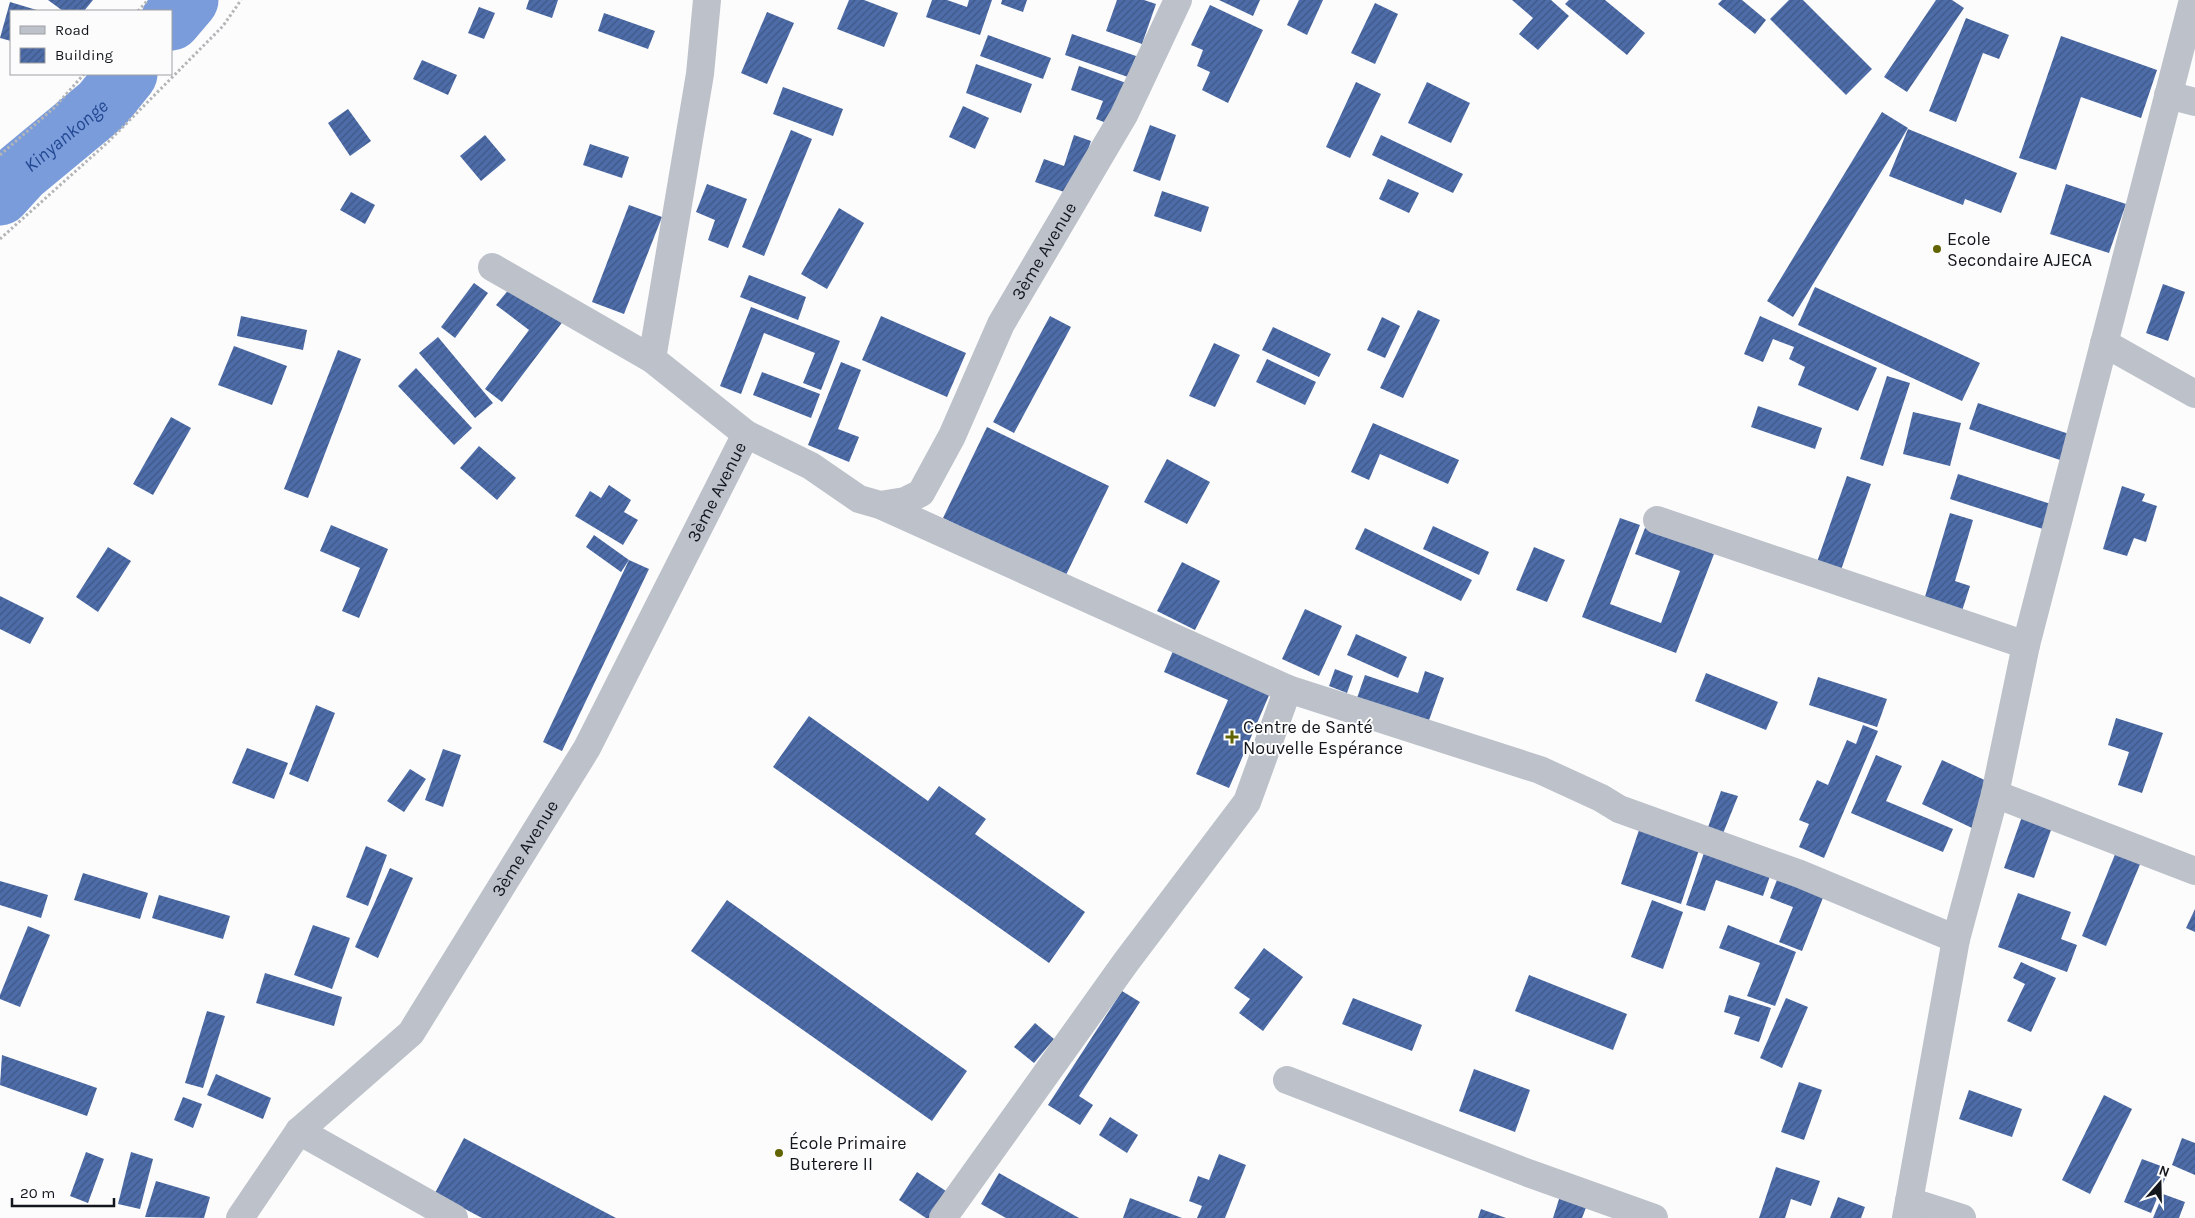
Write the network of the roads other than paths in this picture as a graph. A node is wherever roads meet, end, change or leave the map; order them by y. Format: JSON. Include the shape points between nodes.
{"nodes":[{"id":1,"x":707,"y":0,"type":"edge"},
{"id":2,"x":1178,"y":0,"type":"edge"},
{"id":3,"x":2193,"y":0,"type":"edge"},
{"id":4,"x":2168,"y":95,"type":"junction"},
{"id":5,"x":2195,"y":102,"type":"edge"},
{"id":6,"x":492,"y":268,"type":"dead end"},
{"id":7,"x":2104,"y":342,"type":"junction"},
{"id":8,"x":652,"y":359,"type":"junction"},
{"id":9,"x":2195,"y":394,"type":"edge"},
{"id":10,"x":746,"y":434,"type":"junction"},
{"id":11,"x":880,"y":505,"type":"junction"},
{"id":12,"x":1657,"y":520,"type":"dead end"},
{"id":13,"x":2026,"y":645,"type":"junction"},
{"id":14,"x":1288,"y":689,"type":"junction"},
{"id":15,"x":1995,"y":794,"type":"junction"},
{"id":16,"x":2195,"y":871,"type":"edge"},
{"id":17,"x":1956,"y":939,"type":"junction"},
{"id":18,"x":1286,"y":1080,"type":"dead end"},
{"id":19,"x":299,"y":1131,"type":"junction"},
{"id":20,"x":1908,"y":1210,"type":"edge"},
{"id":21,"x":240,"y":1218,"type":"edge"},
{"id":22,"x":454,"y":1218,"type":"edge"},
{"id":23,"x":943,"y":1218,"type":"edge"},
{"id":24,"x":1654,"y":1218,"type":"edge"},
{"id":25,"x":1962,"y":1218,"type":"edge"}],
"edges":[{"from":1,"to":8,"type":"street","via":[[700,74]]},
{"from":2,"to":11,"type":"street","name":"3ème Avenue","via":[[1124,115],[1001,324],[952,436],[921,493],[905,501]]},
{"from":3,"to":4,"type":"street"},
{"from":4,"to":5,"type":"street"},
{"from":4,"to":7,"type":"street"},
{"from":6,"to":8,"type":"street"},
{"from":7,"to":9,"type":"street"},
{"from":7,"to":13,"type":"street"},
{"from":8,"to":10,"type":"street"},
{"from":10,"to":11,"type":"street","via":[[811,466],[859,498]]},
{"from":10,"to":19,"type":"street","name":"3ème Avenue","via":[[587,748],[410,1033]]},
{"from":11,"to":14,"type":"street"},
{"from":12,"to":13,"type":"street"},
{"from":13,"to":15,"type":"street"},
{"from":14,"to":17,"type":"street","via":[[1540,770],[1620,809],[1800,874]]},
{"from":14,"to":23,"type":"street","via":[[1247,802],[1126,962]]},
{"from":15,"to":16,"type":"street"},
{"from":15,"to":17,"type":"street"},
{"from":17,"to":20,"type":"street"},
{"from":18,"to":24,"type":"street"},
{"from":19,"to":21,"type":"street","name":"3ème Avenue"},
{"from":19,"to":22,"type":"street"},
{"from":20,"to":25,"type":"street"}]}
